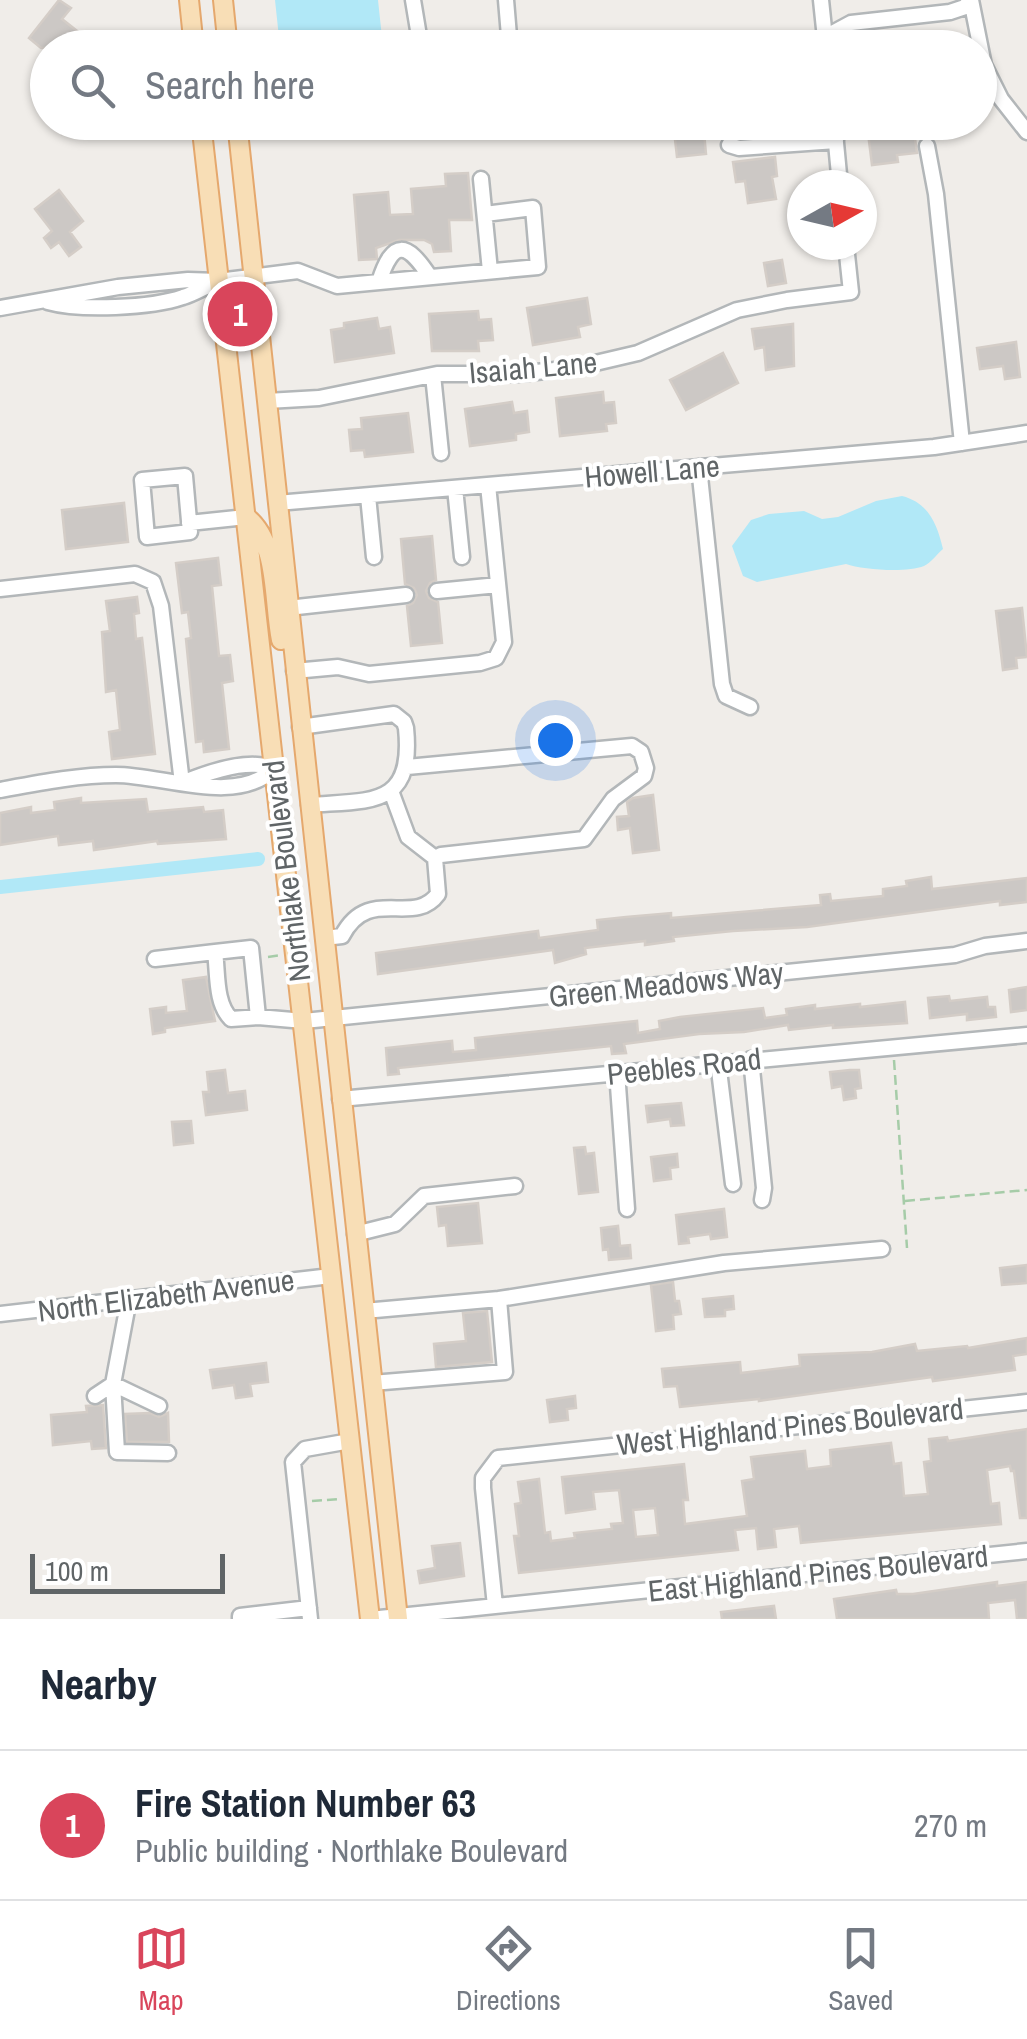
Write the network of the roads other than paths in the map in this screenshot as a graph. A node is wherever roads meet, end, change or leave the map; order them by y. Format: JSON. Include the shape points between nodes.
{"nodes":[{"id":1,"x":189,"y":0,"type":"edge"},
{"id":2,"x":223,"y":0,"type":"edge"},
{"id":3,"x":413,"y":0,"type":"edge"},
{"id":4,"x":506,"y":0,"type":"edge"},
{"id":5,"x":821,"y":0,"type":"edge"},
{"id":6,"x":971,"y":0,"type":"edge"},
{"id":7,"x":192,"y":30,"type":"edge"},
{"id":8,"x":226,"y":30,"type":"edge"},
{"id":9,"x":418,"y":30,"type":"edge"},
{"id":10,"x":508,"y":30,"type":"edge"},
{"id":11,"x":825,"y":30,"type":"edge"},
{"id":12,"x":842,"y":30,"type":"edge"},
{"id":13,"x":977,"y":30,"type":"edge"},
{"id":14,"x":997,"y":92,"type":"edge"},
{"id":15,"x":1027,"y":132,"type":"edge"},
{"id":16,"x":204,"y":140,"type":"edge"},
{"id":17,"x":239,"y":140,"type":"edge"},
{"id":18,"x":836,"y":141,"type":"joint"},
{"id":19,"x":730,"y":145,"type":"dead end"},
{"id":20,"x":927,"y":146,"type":"dead end"},
{"id":21,"x":839,"y":170,"type":"edge"},
{"id":22,"x":481,"y":179,"type":"dead end"},
{"id":23,"x":485,"y":214,"type":"junction"},
{"id":24,"x":847,"y":260,"type":"edge"},
{"id":25,"x":490,"y":271,"type":"junction"},
{"id":26,"x":255,"y":277,"type":"junction"},
{"id":27,"x":430,"y":277,"type":"junction"},
{"id":28,"x":218,"y":281,"type":"junction"},
{"id":29,"x":379,"y":282,"type":"junction"},
{"id":30,"x":0,"y":298,"type":"edge"},
{"id":31,"x":0,"y":308,"type":"edge"},
{"id":32,"x":433,"y":375,"type":"junction"},
{"id":33,"x":267,"y":401,"type":"junction"},
{"id":34,"x":1027,"y":433,"type":"edge"},
{"id":35,"x":962,"y":443,"type":"junction"},
{"id":36,"x":441,"y":453,"type":"dead end"},
{"id":37,"x":699,"y":467,"type":"junction"},
{"id":38,"x":488,"y":485,"type":"junction"},
{"id":39,"x":455,"y":488,"type":"junction"},
{"id":40,"x":368,"y":496,"type":"junction"},
{"id":41,"x":277,"y":503,"type":"junction"},
{"id":42,"x":246,"y":517,"type":"junction"},
{"id":43,"x":189,"y":523,"type":"junction"},
{"id":44,"x":462,"y":556,"type":"dead end"},
{"id":45,"x":374,"y":557,"type":"dead end"},
{"id":46,"x":498,"y":585,"type":"junction"},
{"id":47,"x":0,"y":589,"type":"edge"},
{"id":48,"x":437,"y":591,"type":"dead end"},
{"id":49,"x":406,"y":595,"type":"dead end"},
{"id":50,"x":288,"y":608,"type":"junction"},
{"id":51,"x":294,"y":669,"type":"junction"},
{"id":52,"x":750,"y":706,"type":"dead end"},
{"id":53,"x":300,"y":727,"type":"junction"},
{"id":54,"x":274,"y":768,"type":"junction"},
{"id":55,"x":407,"y":768,"type":"junction"},
{"id":56,"x":182,"y":783,"type":"junction"},
{"id":57,"x":0,"y":790,"type":"edge"},
{"id":58,"x":391,"y":791,"type":"junction"},
{"id":59,"x":308,"y":796,"type":"junction"},
{"id":60,"x":436,"y":858,"type":"junction"},
{"id":61,"x":324,"y":938,"type":"junction"},
{"id":62,"x":1027,"y":941,"type":"edge"},
{"id":63,"x":215,"y":952,"type":"junction"},
{"id":64,"x":155,"y":959,"type":"dead end"},
{"id":65,"x":258,"y":1017,"type":"junction"},
{"id":66,"x":334,"y":1018,"type":"junction"},
{"id":67,"x":304,"y":1021,"type":"junction"},
{"id":68,"x":1027,"y":1036,"type":"edge"},
{"id":69,"x":750,"y":1059,"type":"junction"},
{"id":70,"x":718,"y":1062,"type":"junction"},
{"id":71,"x":618,"y":1072,"type":"junction"},
{"id":72,"x":340,"y":1099,"type":"junction"},
{"id":73,"x":733,"y":1184,"type":"dead end"},
{"id":74,"x":515,"y":1186,"type":"dead end"},
{"id":75,"x":762,"y":1200,"type":"dead end"},
{"id":76,"x":627,"y":1209,"type":"dead end"},
{"id":77,"x":355,"y":1234,"type":"junction"},
{"id":78,"x":882,"y":1249,"type":"dead end"},
{"id":79,"x":332,"y":1276,"type":"junction"},
{"id":80,"x":130,"y":1299,"type":"junction"},
{"id":81,"x":498,"y":1300,"type":"junction"},
{"id":82,"x":364,"y":1311,"type":"junction"},
{"id":83,"x":0,"y":1314,"type":"edge"},
{"id":84,"x":372,"y":1383,"type":"junction"},
{"id":85,"x":113,"y":1384,"type":"junction"},
{"id":86,"x":95,"y":1396,"type":"dead end"},
{"id":87,"x":1027,"y":1402,"type":"edge"},
{"id":88,"x":159,"y":1406,"type":"dead end"},
{"id":89,"x":350,"y":1441,"type":"junction"},
{"id":90,"x":168,"y":1453,"type":"dead end"},
{"id":91,"x":1027,"y":1551,"type":"edge"},
{"id":92,"x":495,"y":1606,"type":"junction"},
{"id":93,"x":309,"y":1613,"type":"edge"},
{"id":94,"x":398,"y":1617,"type":"edge"},
{"id":95,"x":240,"y":1619,"type":"edge"},
{"id":96,"x":370,"y":1619,"type":"edge"}],
"edges":[{"from":1,"to":7,"type":"main road"},
{"from":2,"to":8,"type":"main road"},
{"from":3,"to":9,"type":"street"},
{"from":4,"to":10,"type":"street"},
{"from":5,"to":11,"type":"street"},
{"from":6,"to":12,"type":"street","via":[[950,12],[851,23]]},
{"from":6,"to":13,"type":"street"},
{"from":14,"to":15,"type":"street"},
{"from":16,"to":28,"type":"main road","name":"Northlake Boulevard"},
{"from":17,"to":26,"type":"main road","name":"Northlake Boulevard"},
{"from":18,"to":19,"type":"street"},
{"from":18,"to":21,"type":"street"},
{"from":20,"to":35,"type":"street"},
{"from":22,"to":23,"type":"street"},
{"from":23,"to":25,"type":"street"},
{"from":23,"to":25,"type":"street","via":[[532,208],[538,266]]},
{"from":24,"to":32,"type":"street","name":"Isaiah Lane","via":[[850,292],[738,310],[638,354],[517,374]]},
{"from":25,"to":27,"type":"street"},
{"from":26,"to":28,"type":"street"},
{"from":26,"to":29,"type":"street","via":[[298,271],[337,286]]},
{"from":26,"to":33,"type":"main road","name":"Northlake Boulevard"},
{"from":27,"to":29,"type":"street"},
{"from":27,"to":29,"type":"street","via":[[418,258],[398,250],[387,258]]},
{"from":28,"to":31,"type":"street","via":[[182,298],[118,306],[67,308],[43,301]]},
{"from":28,"to":42,"type":"main road","name":"Northlake Boulevard"},
{"from":30,"to":31,"type":"street"},
{"from":32,"to":33,"type":"street","name":"Isaiah Lane","via":[[320,398]]},
{"from":32,"to":36,"type":"street"},
{"from":33,"to":41,"type":"main road","name":"Northlake Boulevard"},
{"from":34,"to":35,"type":"street","name":"Howell Lane"},
{"from":35,"to":37,"type":"street","name":"Howell Lane"},
{"from":37,"to":38,"type":"street","name":"Howell Lane"},
{"from":37,"to":52,"type":"street","via":[[722,684],[726,696]]},
{"from":38,"to":39,"type":"street","name":"Howell Lane"},
{"from":38,"to":46,"type":"street"},
{"from":39,"to":40,"type":"street","name":"Howell Lane"},
{"from":39,"to":44,"type":"street"},
{"from":40,"to":41,"type":"street","name":"Howell Lane"},
{"from":40,"to":45,"type":"street"},
{"from":41,"to":50,"type":"main road","name":"Northlake Boulevard"},
{"from":42,"to":43,"type":"street"},
{"from":42,"to":51,"type":"main road","via":[[267,547],[284,650]]},
{"from":42,"to":54,"type":"main road","name":"Northlake Boulevard"},
{"from":43,"to":43,"type":"street","via":[[185,476],[142,480],[147,537],[190,532]]},
{"from":46,"to":48,"type":"street"},
{"from":46,"to":51,"type":"street","via":[[504,642],[496,658],[369,674]]},
{"from":47,"to":56,"type":"street","via":[[134,574],[152,582],[161,606]]},
{"from":49,"to":50,"type":"street"},
{"from":50,"to":51,"type":"main road","name":"Northlake Boulevard"},
{"from":51,"to":53,"type":"main road","name":"Northlake Boulevard"},
{"from":53,"to":55,"type":"street","via":[[394,714],[406,728]]},
{"from":53,"to":59,"type":"main road","name":"Northlake Boulevard"},
{"from":54,"to":56,"type":"street","via":[[260,782]]},
{"from":54,"to":59,"type":"main road","via":[[292,776]]},
{"from":54,"to":67,"type":"main road","name":"Northlake Boulevard"},
{"from":55,"to":58,"type":"street"},
{"from":55,"to":60,"type":"street","via":[[632,746],[645,760],[644,776],[613,800],[584,839]]},
{"from":56,"to":57,"type":"street","via":[[118,775]]},
{"from":58,"to":59,"type":"street","via":[[359,801]]},
{"from":58,"to":60,"type":"street","via":[[408,838]]},
{"from":59,"to":61,"type":"main road","name":"Northlake Boulevard"},
{"from":60,"to":61,"type":"street","via":[[433,901],[367,910],[342,936]]},
{"from":61,"to":66,"type":"main road","name":"Northlake Boulevard"},
{"from":62,"to":66,"type":"street","name":"Green Meadows Way"},
{"from":63,"to":64,"type":"street"},
{"from":63,"to":65,"type":"street","via":[[226,1015]]},
{"from":63,"to":65,"type":"street","via":[[251,948]]},
{"from":65,"to":67,"type":"street","name":"Green Meadows Way"},
{"from":66,"to":67,"type":"street","name":"Green Meadows Way"},
{"from":66,"to":72,"type":"main road","name":"Northlake Boulevard"},
{"from":67,"to":79,"type":"main road","name":"Northlake Boulevard"},
{"from":68,"to":69,"type":"street","name":"Peebles Road"},
{"from":69,"to":70,"type":"street","name":"Peebles Road"},
{"from":69,"to":75,"type":"street"},
{"from":70,"to":71,"type":"street","name":"Peebles Road"},
{"from":70,"to":73,"type":"street"},
{"from":71,"to":72,"type":"street","name":"Peebles Road"},
{"from":71,"to":76,"type":"street"},
{"from":72,"to":77,"type":"main road","name":"Northlake Boulevard"},
{"from":74,"to":77,"type":"street","via":[[424,1196],[395,1224]]},
{"from":77,"to":82,"type":"main road","name":"Northlake Boulevard"},
{"from":78,"to":81,"type":"street","via":[[724,1263]]},
{"from":79,"to":80,"type":"street","name":"North Elizabeth Avenue"},
{"from":79,"to":89,"type":"main road","name":"Northlake Boulevard"},
{"from":80,"to":83,"type":"street","name":"North Elizabeth Avenue"},
{"from":80,"to":85,"type":"street"},
{"from":81,"to":82,"type":"street"},
{"from":81,"to":84,"type":"street","via":[[505,1372]]},
{"from":82,"to":84,"type":"main road","name":"Northlake Boulevard"},
{"from":84,"to":94,"type":"main road","name":"Northlake Boulevard"},
{"from":85,"to":86,"type":"street"},
{"from":85,"to":88,"type":"street"},
{"from":85,"to":90,"type":"street","via":[[117,1452]]},
{"from":87,"to":92,"type":"street","name":"West Highland Pines Boulevard","via":[[498,1458],[483,1478]]},
{"from":89,"to":93,"type":"street","via":[[304,1449],[293,1462]]},
{"from":89,"to":96,"type":"main road","name":"Northlake Boulevard"},
{"from":91,"to":92,"type":"street","name":"East Highland Pines Boulevard"},
{"from":92,"to":94,"type":"street","name":"East Highland Pines Boulevard"},
{"from":93,"to":95,"type":"street"},
{"from":94,"to":96,"type":"street","name":"East Highland Pines Boulevard"}]}
